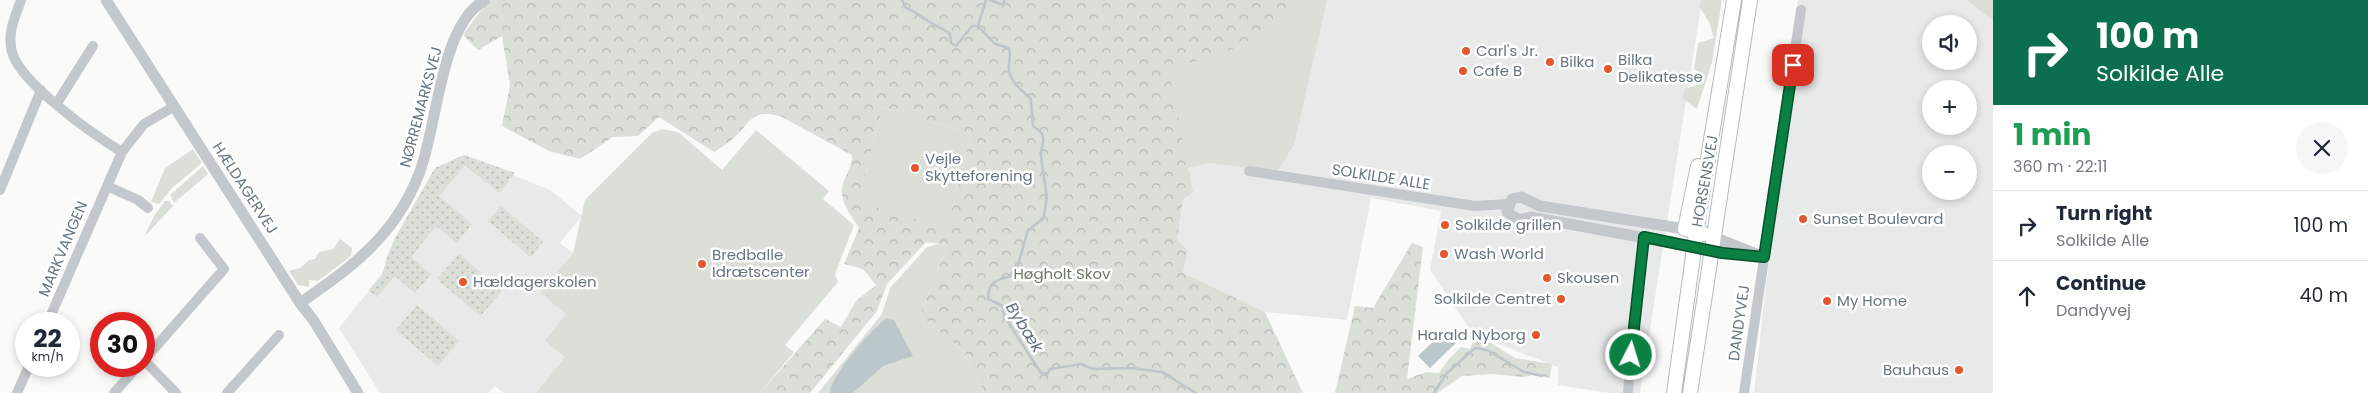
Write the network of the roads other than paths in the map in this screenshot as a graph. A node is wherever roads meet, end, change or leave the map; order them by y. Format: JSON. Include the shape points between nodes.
{"nodes":[{"id":1,"x":21,"y":0,"type":"edge"},
{"id":2,"x":106,"y":0,"type":"edge"},
{"id":3,"x":485,"y":0,"type":"edge"},
{"id":4,"x":1734,"y":0,"type":"edge"},
{"id":5,"x":1749,"y":2,"type":"edge"},
{"id":6,"x":1802,"y":10,"type":"dead end"},
{"id":7,"x":93,"y":46,"type":"dead end"},
{"id":8,"x":41,"y":90,"type":"junction"},
{"id":9,"x":1720,"y":94,"type":"junction"},
{"id":10,"x":57,"y":103,"type":"junction"},
{"id":11,"x":173,"y":107,"type":"junction"},
{"id":12,"x":122,"y":152,"type":"junction"},
{"id":13,"x":4,"y":170,"type":"edge"},
{"id":14,"x":1249,"y":171,"type":"dead end"},
{"id":15,"x":107,"y":186,"type":"junction"},
{"id":16,"x":0,"y":190,"type":"edge"},
{"id":17,"x":148,"y":208,"type":"dead end"},
{"id":18,"x":1508,"y":208,"type":"junction"},
{"id":19,"x":1644,"y":237,"type":"junction"},
{"id":20,"x":200,"y":238,"type":"dead end"},
{"id":21,"x":1701,"y":239,"type":"junction"},
{"id":22,"x":1764,"y":257,"type":"junction"},
{"id":23,"x":300,"y":303,"type":"junction"},
{"id":24,"x":52,"y":312,"type":"edge"},
{"id":25,"x":279,"y":335,"type":"dead end"},
{"id":26,"x":155,"y":347,"type":"edge"},
{"id":27,"x":1679,"y":361,"type":"junction"},
{"id":28,"x":155,"y":371,"type":"edge"},
{"id":29,"x":24,"y":377,"type":"edge"},
{"id":30,"x":128,"y":377,"type":"edge"},
{"id":31,"x":17,"y":393,"type":"edge"},
{"id":32,"x":114,"y":393,"type":"edge"},
{"id":33,"x":176,"y":393,"type":"edge"},
{"id":34,"x":227,"y":393,"type":"edge"},
{"id":35,"x":358,"y":393,"type":"edge"},
{"id":36,"x":1628,"y":393,"type":"edge"},
{"id":37,"x":1674,"y":393,"type":"edge"},
{"id":38,"x":1680,"y":393,"type":"edge"},
{"id":39,"x":1690,"y":393,"type":"edge"},
{"id":40,"x":1744,"y":393,"type":"edge"}],
"edges":[{"from":1,"to":8,"type":"street","via":[[10,31],[12,53],[22,71]]},
{"from":2,"to":11,"type":"street","name":"HÆLDAGERVEJ"},
{"from":3,"to":23,"type":"street","name":"NØRREMARKSVEJ","via":[[464,18],[454,40],[429,144],[405,202],[369,251]]},
{"from":4,"to":9,"type":"main road","name":"HORSENSVEJ"},
{"from":5,"to":21,"type":"main road","name":"HORSENSVEJ"},
{"from":6,"to":22,"type":"street","name":"DANDYVEJ"},
{"from":7,"to":10,"type":"street"},
{"from":8,"to":10,"type":"street"},
{"from":8,"to":13,"type":"street"},
{"from":9,"to":21,"type":"main road","name":"HORSENSVEJ"},
{"from":9,"to":21,"type":"main road","via":[[1709,113]]},
{"from":10,"to":12,"type":"street","via":[[85,128]]},
{"from":11,"to":12,"type":"street","name":"MARKVANGEN","via":[[144,124]]},
{"from":11,"to":23,"type":"street","name":"HÆLDAGERVEJ"},
{"from":12,"to":15,"type":"street","name":"MARKVANGEN"},
{"from":13,"to":16,"type":"street"},
{"from":14,"to":18,"type":"street","name":"SOLKILDE ALLE","via":[[1479,207]]},
{"from":15,"to":17,"type":"street"},
{"from":15,"to":24,"type":"street","name":"MARKVANGEN"},
{"from":18,"to":19,"type":"street","name":"SOLKILDE ALLE","via":[[1518,220],[1531,217]]},
{"from":18,"to":21,"type":"street","name":"SOLKILDE ALLE","via":[[1512,199],[1521,197],[1540,206]]},
{"from":19,"to":21,"type":"street","name":"SOLKILDE ALLE"},
{"from":19,"to":36,"type":"street"},
{"from":20,"to":26,"type":"street","via":[[224,269]]},
{"from":21,"to":22,"type":"street"},
{"from":21,"to":27,"type":"main road","name":"HORSENSVEJ"},
{"from":21,"to":39,"type":"main road","via":[[1702,263],[1696,311],[1699,335]]},
{"from":22,"to":40,"type":"street","name":"DANDYVEJ"},
{"from":23,"to":35,"type":"street","name":"HÆLDAGERVEJ"},
{"from":25,"to":34,"type":"street"},
{"from":27,"to":37,"type":"main road","name":"HORSENSVEJ"},
{"from":27,"to":38,"type":"main road"},
{"from":28,"to":33,"type":"street"},
{"from":29,"to":31,"type":"street"},
{"from":30,"to":32,"type":"street"}]}
